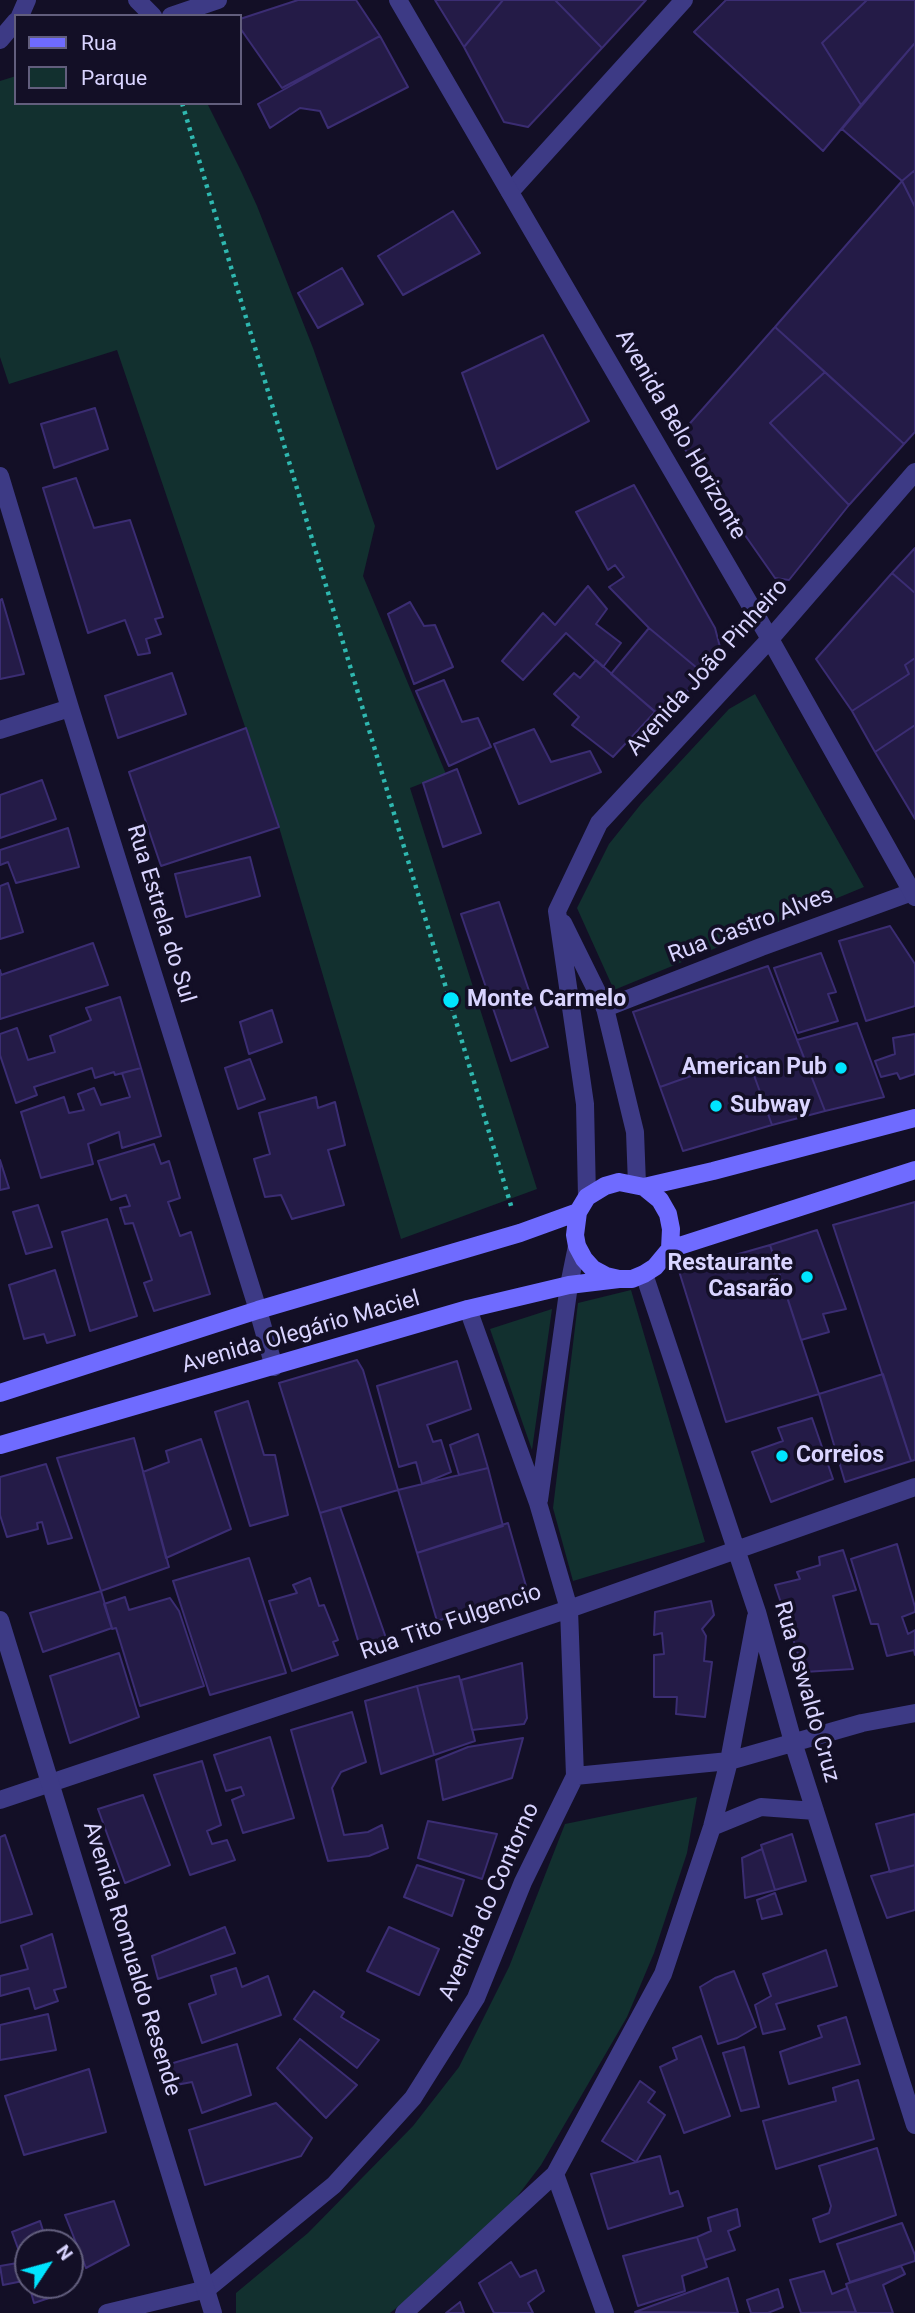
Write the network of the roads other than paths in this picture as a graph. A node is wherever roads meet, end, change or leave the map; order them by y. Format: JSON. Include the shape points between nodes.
{"nodes":[{"id":1,"x":137,"y":0,"type":"edge"},
{"id":2,"x":218,"y":0,"type":"edge"},
{"id":3,"x":398,"y":0,"type":"edge"},
{"id":4,"x":684,"y":0,"type":"edge"},
{"id":5,"x":151,"y":14,"type":"edge"},
{"id":6,"x":177,"y":14,"type":"edge"},
{"id":7,"x":14,"y":23,"type":"edge"},
{"id":8,"x":0,"y":40,"type":"edge"},
{"id":9,"x":510,"y":192,"type":"junction"},
{"id":10,"x":915,"y":472,"type":"edge"},
{"id":11,"x":0,"y":476,"type":"edge"},
{"id":12,"x":771,"y":639,"type":"junction"},
{"id":13,"x":70,"y":708,"type":"junction"},
{"id":14,"x":0,"y":730,"type":"edge"},
{"id":15,"x":914,"y":893,"type":"edge"},
{"id":16,"x":557,"y":911,"type":"junction"},
{"id":17,"x":605,"y":1008,"type":"junction"},
{"id":18,"x":915,"y":1118,"type":"edge"},
{"id":19,"x":915,"y":1170,"type":"edge"},
{"id":20,"x":640,"y":1185,"type":"junction"},
{"id":21,"x":583,"y":1204,"type":"junction"},
{"id":22,"x":577,"y":1246,"type":"junction"},
{"id":23,"x":670,"y":1249,"type":"junction"},
{"id":24,"x":644,"y":1275,"type":"junction"},
{"id":25,"x":619,"y":1279,"type":"junction"},
{"id":26,"x":569,"y":1285,"type":"junction"},
{"id":27,"x":468,"y":1309,"type":"junction"},
{"id":28,"x":258,"y":1310,"type":"junction"},
{"id":29,"x":274,"y":1367,"type":"junction"},
{"id":30,"x":0,"y":1393,"type":"edge"},
{"id":31,"x":0,"y":1445,"type":"edge"},
{"id":32,"x":915,"y":1487,"type":"edge"},
{"id":33,"x":538,"y":1503,"type":"junction"},
{"id":34,"x":737,"y":1549,"type":"junction"},
{"id":35,"x":569,"y":1609,"type":"junction"},
{"id":36,"x":757,"y":1612,"type":"junction"},
{"id":37,"x":0,"y":1620,"type":"edge"},
{"id":38,"x":915,"y":1713,"type":"edge"},
{"id":39,"x":793,"y":1742,"type":"junction"},
{"id":40,"x":729,"y":1761,"type":"junction"},
{"id":41,"x":575,"y":1776,"type":"junction"},
{"id":42,"x":50,"y":1783,"type":"junction"},
{"id":43,"x":0,"y":1800,"type":"edge"},
{"id":44,"x":815,"y":1811,"type":"junction"},
{"id":45,"x":712,"y":1827,"type":"junction"},
{"id":46,"x":915,"y":2125,"type":"edge"},
{"id":47,"x":555,"y":2174,"type":"junction"},
{"id":48,"x":207,"y":2289,"type":"junction"},
{"id":49,"x":107,"y":2313,"type":"edge"},
{"id":50,"x":213,"y":2313,"type":"edge"},
{"id":51,"x":404,"y":2313,"type":"edge"},
{"id":52,"x":604,"y":2313,"type":"edge"}],
"edges":[{"from":1,"to":5,"type":"street"},
{"from":2,"to":6,"type":"street"},
{"from":3,"to":9,"type":"street","name":"Avenida Belo Horizonte"},
{"from":4,"to":9,"type":"street"},
{"from":7,"to":8,"type":"street"},
{"from":9,"to":12,"type":"street","name":"Avenida Belo Horizonte"},
{"from":10,"to":12,"type":"street","name":"Avenida João Pinheiro"},
{"from":11,"to":13,"type":"street","name":"Rua Estrela do Sul"},
{"from":12,"to":15,"type":"street","name":"Avenida Belo Horizonte"},
{"from":12,"to":16,"type":"street","name":"Avenida João Pinheiro","via":[[599,823]]},
{"from":13,"to":14,"type":"street"},
{"from":13,"to":28,"type":"street","name":"Rua Estrela do Sul"},
{"from":15,"to":17,"type":"street","name":"Rua Castro Alves"},
{"from":16,"to":17,"type":"street"},
{"from":16,"to":21,"type":"street","via":[[585,1104]]},
{"from":17,"to":20,"type":"street","via":[[635,1132]]},
{"from":18,"to":20,"type":"main road","via":[[713,1171]]},
{"from":19,"to":23,"type":"main road"},
{"from":20,"to":21,"type":"main road","via":[[620,1182],[605,1186]]},
{"from":20,"to":23,"type":"main road","via":[[660,1200],[668,1214]]},
{"from":21,"to":22,"type":"main road","via":[[575,1223]]},
{"from":21,"to":28,"type":"main road","name":"Avenida Olegário Maciel","via":[[520,1233]]},
{"from":22,"to":25,"type":"main road","via":[[593,1269]]},
{"from":22,"to":26,"type":"street","name":"Avenida do Contorno"},
{"from":23,"to":24,"type":"main road"},
{"from":24,"to":25,"type":"main road"},
{"from":24,"to":34,"type":"street","name":"Rua Oswaldo Cruz"},
{"from":25,"to":26,"type":"main road","name":"Avenida Olegário Maciel"},
{"from":26,"to":27,"type":"main road","name":"Avenida Olegário Maciel"},
{"from":26,"to":33,"type":"street","name":"Avenida do Contorno"},
{"from":27,"to":29,"type":"main road","name":"Avenida Olegário Maciel"},
{"from":27,"to":33,"type":"street","name":"Avenida do Contorno"},
{"from":28,"to":29,"type":"street","name":"Rua Estrela do Sul"},
{"from":28,"to":30,"type":"main road","name":"Avenida Olegário Maciel"},
{"from":29,"to":31,"type":"main road","name":"Avenida Olegário Maciel"},
{"from":32,"to":34,"type":"street","name":"Rua Tito Fulgencio"},
{"from":33,"to":35,"type":"street","name":"Avenida do Contorno"},
{"from":34,"to":35,"type":"street","name":"Rua Tito Fulgencio"},
{"from":34,"to":36,"type":"street","name":"Rua Oswaldo Cruz"},
{"from":35,"to":41,"type":"street","name":"Avenida do Contorno"},
{"from":35,"to":42,"type":"street","name":"Rua Tito Fulgencio"},
{"from":36,"to":39,"type":"street","name":"Rua Oswaldo Cruz"},
{"from":36,"to":40,"type":"street"},
{"from":37,"to":42,"type":"street","name":"Avenida Romualdo Resende"},
{"from":38,"to":39,"type":"street"},
{"from":39,"to":40,"type":"street"},
{"from":39,"to":44,"type":"street","name":"Rua Oswaldo Cruz"},
{"from":40,"to":41,"type":"street"},
{"from":40,"to":45,"type":"street"},
{"from":41,"to":48,"type":"street","name":"Avenida do Contorno","via":[[523,1882],[476,1998],[413,2098],[334,2185]]},
{"from":42,"to":43,"type":"street","name":"Rua Tito Fulgencio"},
{"from":42,"to":48,"type":"street","name":"Avenida Romualdo Resende"},
{"from":44,"to":45,"type":"street","via":[[761,1807]]},
{"from":44,"to":46,"type":"street","name":"Rua Oswaldo Cruz"},
{"from":45,"to":47,"type":"street","via":[[663,1974]]},
{"from":47,"to":51,"type":"street"},
{"from":47,"to":52,"type":"street"},
{"from":48,"to":49,"type":"street","name":"Avenida do Contorno"},
{"from":48,"to":50,"type":"street","name":"Avenida Romualdo Resende"}]}
